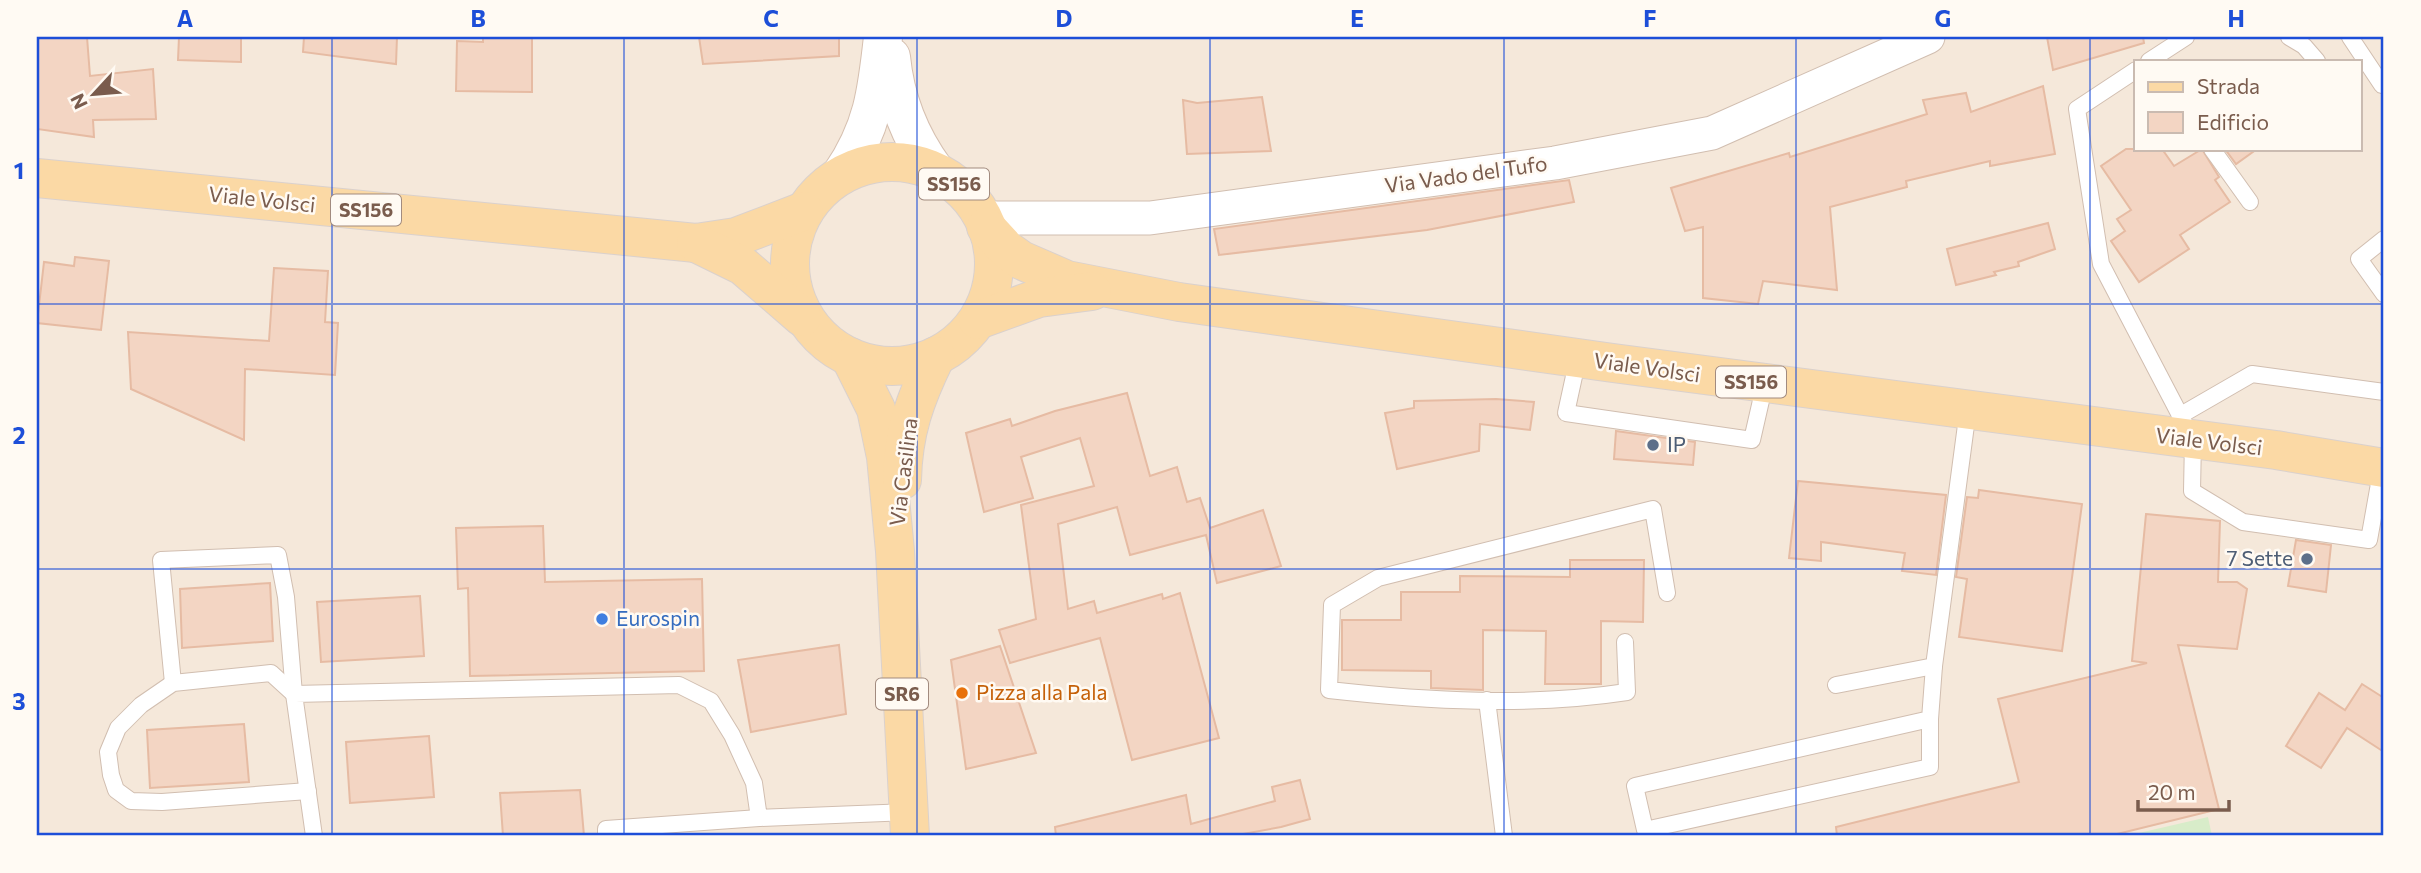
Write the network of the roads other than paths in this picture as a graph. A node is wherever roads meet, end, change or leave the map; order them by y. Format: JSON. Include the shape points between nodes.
{"nodes":[{"id":1,"x":884,"y":37,"type":"edge"},
{"id":2,"x":889,"y":37,"type":"edge"},
{"id":3,"x":1928,"y":37,"type":"edge"},
{"id":4,"x":2186,"y":37,"type":"edge"},
{"id":5,"x":2289,"y":37,"type":"edge"},
{"id":6,"x":2350,"y":37,"type":"edge"},
{"id":7,"x":2151,"y":60,"type":"edge"},
{"id":8,"x":2316,"y":60,"type":"edge"},
{"id":9,"x":2134,"y":71,"type":"edge"},
{"id":10,"x":2384,"y":83,"type":"edge"},
{"id":11,"x":2213,"y":150,"type":"edge"},
{"id":12,"x":935,"y":171,"type":"junction"},
{"id":13,"x":841,"y":175,"type":"junction"},
{"id":14,"x":37,"y":178,"type":"edge"},
{"id":15,"x":2250,"y":202,"type":"dead end"},
{"id":16,"x":804,"y":211,"type":"junction"},
{"id":17,"x":985,"y":222,"type":"junction"},
{"id":18,"x":2384,"y":239,"type":"edge"},
{"id":19,"x":696,"y":243,"type":"junction"},
{"id":20,"x":1119,"y":290,"type":"junction"},
{"id":21,"x":2384,"y":294,"type":"edge"},
{"id":22,"x":978,"y":320,"type":"junction"},
{"id":23,"x":812,"y":327,"type":"junction"},
{"id":24,"x":936,"y":356,"type":"junction"},
{"id":25,"x":850,"y":357,"type":"junction"},
{"id":26,"x":1578,"y":358,"type":"junction"},
{"id":27,"x":1765,"y":383,"type":"junction"},
{"id":28,"x":2384,"y":391,"type":"edge"},
{"id":29,"x":1968,"y":410,"type":"junction"},
{"id":30,"x":2187,"y":428,"type":"junction"},
{"id":31,"x":2383,"y":468,"type":"edge"},
{"id":32,"x":895,"y":551,"type":"junction"},
{"id":33,"x":1667,"y":593,"type":"dead end"},
{"id":34,"x":1625,"y":642,"type":"dead end"},
{"id":35,"x":1934,"y":666,"type":"junction"},
{"id":36,"x":173,"y":683,"type":"junction"},
{"id":37,"x":1836,"y":685,"type":"dead end"},
{"id":38,"x":294,"y":694,"type":"junction"},
{"id":39,"x":1487,"y":701,"type":"junction"},
{"id":40,"x":1930,"y":719,"type":"junction"},
{"id":41,"x":308,"y":791,"type":"junction"},
{"id":42,"x":759,"y":818,"type":"junction"},
{"id":43,"x":909,"y":824,"type":"edge"},
{"id":44,"x":314,"y":836,"type":"edge"},
{"id":45,"x":606,"y":836,"type":"edge"},
{"id":46,"x":1504,"y":836,"type":"edge"}],
"edges":[{"from":1,"to":13,"type":"main road","via":[[876,100],[861,145]]},
{"from":2,"to":12,"type":"main road","via":[[899,100],[916,144]]},
{"from":3,"to":17,"type":"street","name":"Via Vado del Tufo","via":[[1712,133],[1555,163],[1150,218]]},
{"from":4,"to":7,"type":"lane"},
{"from":5,"to":8,"type":"lane"},
{"from":6,"to":10,"type":"lane"},
{"from":9,"to":30,"type":"lane","via":[[2077,109],[2087,187],[2101,264]]},
{"from":11,"to":15,"type":"lane"},
{"from":12,"to":13,"type":"main road","number":"SS156","via":[[904,162],[871,163]]},
{"from":12,"to":17,"type":"main road","number":"SS156","via":[[963,190]]},
{"from":13,"to":16,"type":"main road","number":"SS156"},
{"from":14,"to":19,"type":"main road","name":"Viale Volsci","number":"SS156"},
{"from":16,"to":19,"type":"main road","name":"Viale Volsci","number":"SS156","via":[[746,234]]},
{"from":16,"to":23,"type":"main road","number":"SS156","via":[[794,233],[791,282]]},
{"from":17,"to":20,"type":"main road","name":"Viale Volsci","number":"SS156","via":[[1021,260],[1068,280]]},
{"from":17,"to":22,"type":"main road","number":"SS156","via":[[993,252],[992,287]]},
{"from":18,"to":21,"type":"lane","via":[[2359,259]]},
{"from":19,"to":23,"type":"main road","name":"Viale Volsci","number":"SS156","via":[[743,266]]},
{"from":20,"to":22,"type":"main road","name":"Viale Volsci","number":"SS156","via":[[1039,298]]},
{"from":20,"to":26,"type":"main road","name":"Viale Volsci","number":"SS156"},
{"from":22,"to":24,"type":"main road","number":"SS156","via":[[960,341]]},
{"from":23,"to":25,"type":"main road","number":"SS156"},
{"from":24,"to":25,"type":"main road","number":"SS156","via":[[908,365],[879,365]]},
{"from":24,"to":32,"type":"main road","name":"Via Casilina","number":"SR6","via":[[914,400],[902,453]]},
{"from":25,"to":32,"type":"main road","name":"Via Casilina","number":"SR6","via":[[876,409],[886,457]]},
{"from":26,"to":27,"type":"main road","name":"Viale Volsci","number":"SS156"},
{"from":26,"to":27,"type":"lane","via":[[1566,413],[1738,438],[1752,439]]},
{"from":27,"to":29,"type":"main road","name":"Viale Volsci","number":"SS156"},
{"from":28,"to":30,"type":"lane","via":[[2252,374]]},
{"from":29,"to":30,"type":"main road","name":"Viale Volsci","number":"SS156"},
{"from":29,"to":35,"type":"lane"},
{"from":30,"to":31,"type":"main road","name":"Viale Volsci","number":"SS156"},
{"from":30,"to":31,"type":"lane","via":[[2192,491],[2243,522],[2369,540]]},
{"from":32,"to":43,"type":"main road","name":"Via Casilina","number":"SR6"},
{"from":33,"to":39,"type":"lane","via":[[1653,509],[1378,578],[1332,605],[1329,690],[1416,700]]},
{"from":34,"to":39,"type":"lane","via":[[1627,692]]},
{"from":35,"to":37,"type":"lane"},
{"from":35,"to":40,"type":"lane"},
{"from":36,"to":38,"type":"lane","via":[[271,673]]},
{"from":36,"to":38,"type":"lane","via":[[162,560],[278,555]]},
{"from":36,"to":41,"type":"lane","via":[[118,729],[108,752],[116,790],[131,801],[162,802]]},
{"from":38,"to":41,"type":"lane"},
{"from":38,"to":42,"type":"lane","via":[[679,685],[711,701],[732,735],[754,783]]},
{"from":39,"to":46,"type":"lane"},
{"from":40,"to":40,"type":"lane","via":[[1636,786],[1645,830],[1930,767]]},
{"from":41,"to":44,"type":"lane"},
{"from":42,"to":43,"type":"lane"},
{"from":42,"to":45,"type":"lane","via":[[606,829]]}]}
